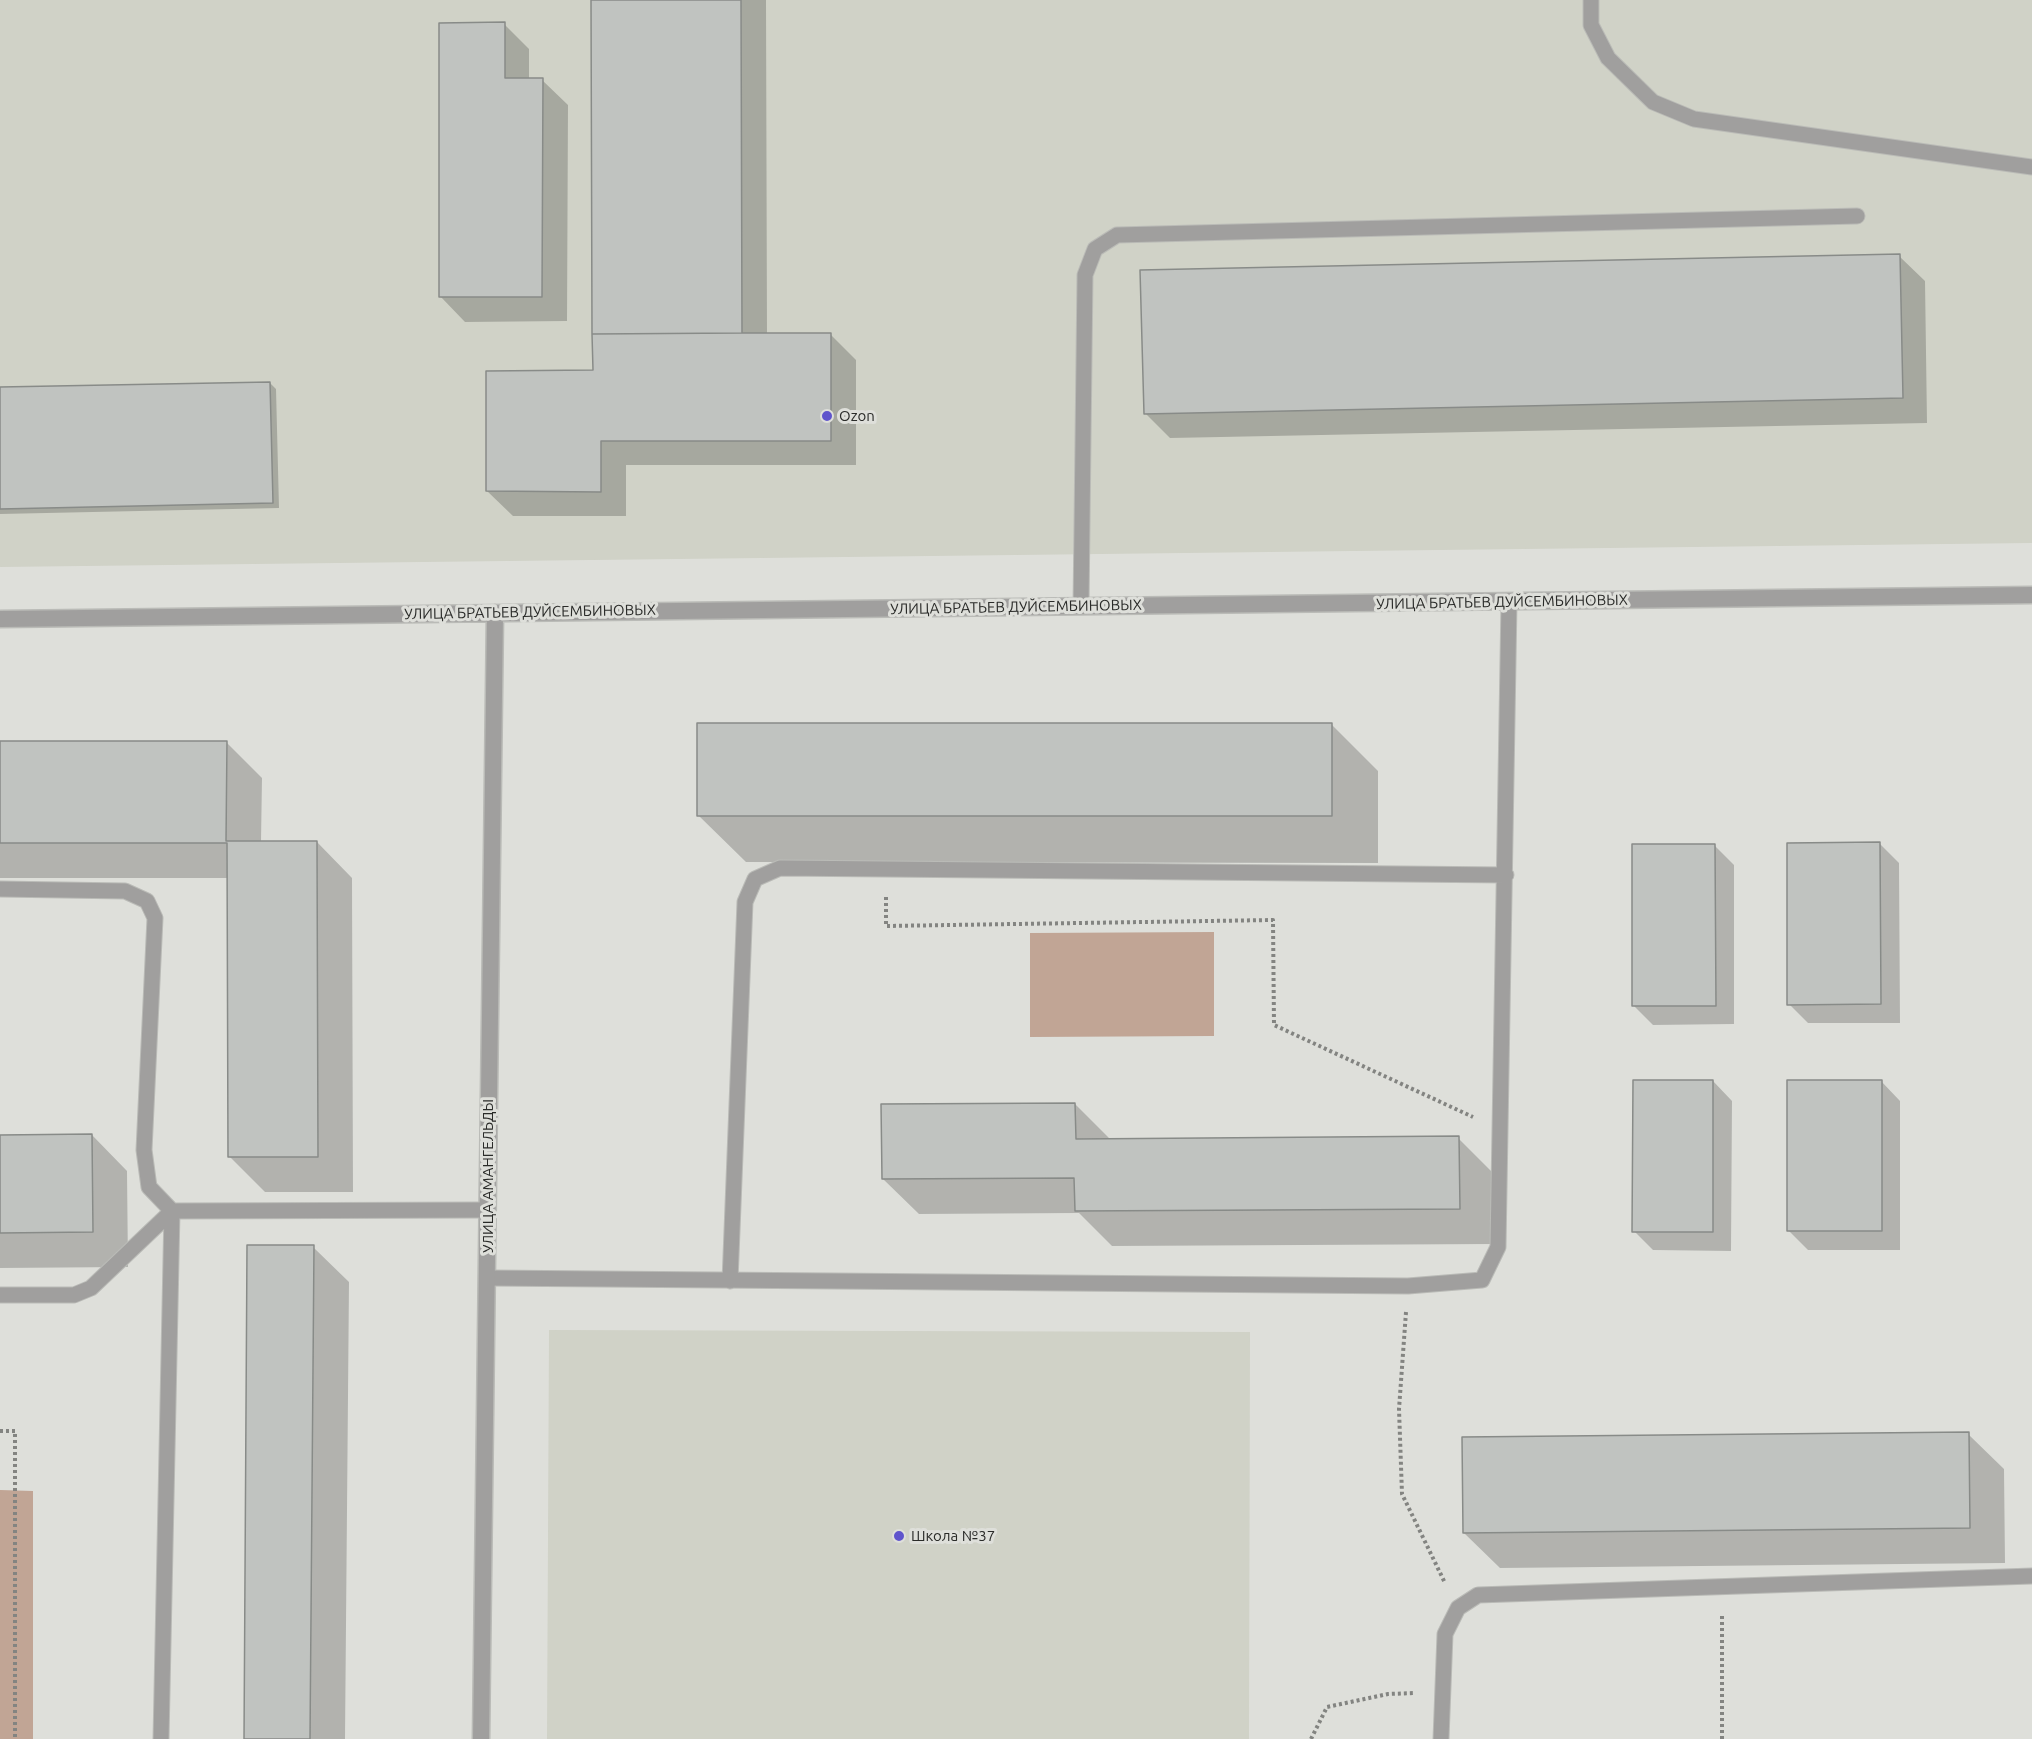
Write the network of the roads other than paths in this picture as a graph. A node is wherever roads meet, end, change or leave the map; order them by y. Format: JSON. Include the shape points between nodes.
{"nodes":[{"id":1,"x":1591,"y":0,"type":"edge"},
{"id":2,"x":2032,"y":167,"type":"edge"},
{"id":3,"x":1857,"y":216,"type":"dead end"},
{"id":4,"x":2032,"y":595,"type":"edge"},
{"id":5,"x":1509,"y":602,"type":"junction"},
{"id":6,"x":1082,"y":606,"type":"junction"},
{"id":7,"x":495,"y":613,"type":"junction"},
{"id":8,"x":0,"y":619,"type":"edge"},
{"id":9,"x":1506,"y":875,"type":"junction"},
{"id":10,"x":0,"y":889,"type":"edge"},
{"id":11,"x":487,"y":1210,"type":"junction"},
{"id":12,"x":172,"y":1211,"type":"junction"},
{"id":13,"x":488,"y":1278,"type":"junction"},
{"id":14,"x":730,"y":1281,"type":"junction"},
{"id":15,"x":0,"y":1295,"type":"edge"},
{"id":16,"x":2032,"y":1576,"type":"edge"},
{"id":17,"x":161,"y":1739,"type":"edge"},
{"id":18,"x":481,"y":1739,"type":"edge"},
{"id":19,"x":1441,"y":1739,"type":"edge"}],
"edges":[{"from":1,"to":2,"type":"lane","via":[[1591,25],[1608,58],[1653,102],[1694,119]]},
{"from":3,"to":6,"type":"lane","via":[[1117,235],[1095,249],[1085,275]]},
{"from":4,"to":5,"type":"street","name":"УЛИЦА БРАТЬЕВ ДУЙСЕМБИНОВЫХ"},
{"from":5,"to":6,"type":"street","name":"УЛИЦА БРАТЬЕВ ДУЙСЕМБИНОВЫХ"},
{"from":5,"to":9,"type":"lane"},
{"from":6,"to":7,"type":"street","name":"УЛИЦА БРАТЬЕВ ДУЙСЕМБИНОВЫХ"},
{"from":7,"to":8,"type":"street","name":"УЛИЦА БРАТЬЕВ ДУЙСЕМБИНОВЫХ"},
{"from":7,"to":11,"type":"street","name":"УЛИЦА АМАНГЕЛЬДЫ"},
{"from":9,"to":14,"type":"lane","via":[[780,868],[755,879],[745,902]]},
{"from":9,"to":14,"type":"lane","via":[[1498,1247],[1482,1280],[1408,1286]]},
{"from":10,"to":12,"type":"lane","via":[[124,891],[147,902],[155,918],[144,1150],[149,1187]]},
{"from":11,"to":12,"type":"lane"},
{"from":11,"to":13,"type":"street","name":"УЛИЦА АМАНГЕЛЬДЫ"},
{"from":12,"to":15,"type":"lane","via":[[91,1288],[74,1295]]},
{"from":12,"to":17,"type":"lane"},
{"from":13,"to":14,"type":"lane"},
{"from":13,"to":18,"type":"street","name":"УЛИЦА АМАНГЕЛЬДЫ"},
{"from":16,"to":19,"type":"lane","via":[[1478,1595],[1458,1608],[1445,1634]]}]}
